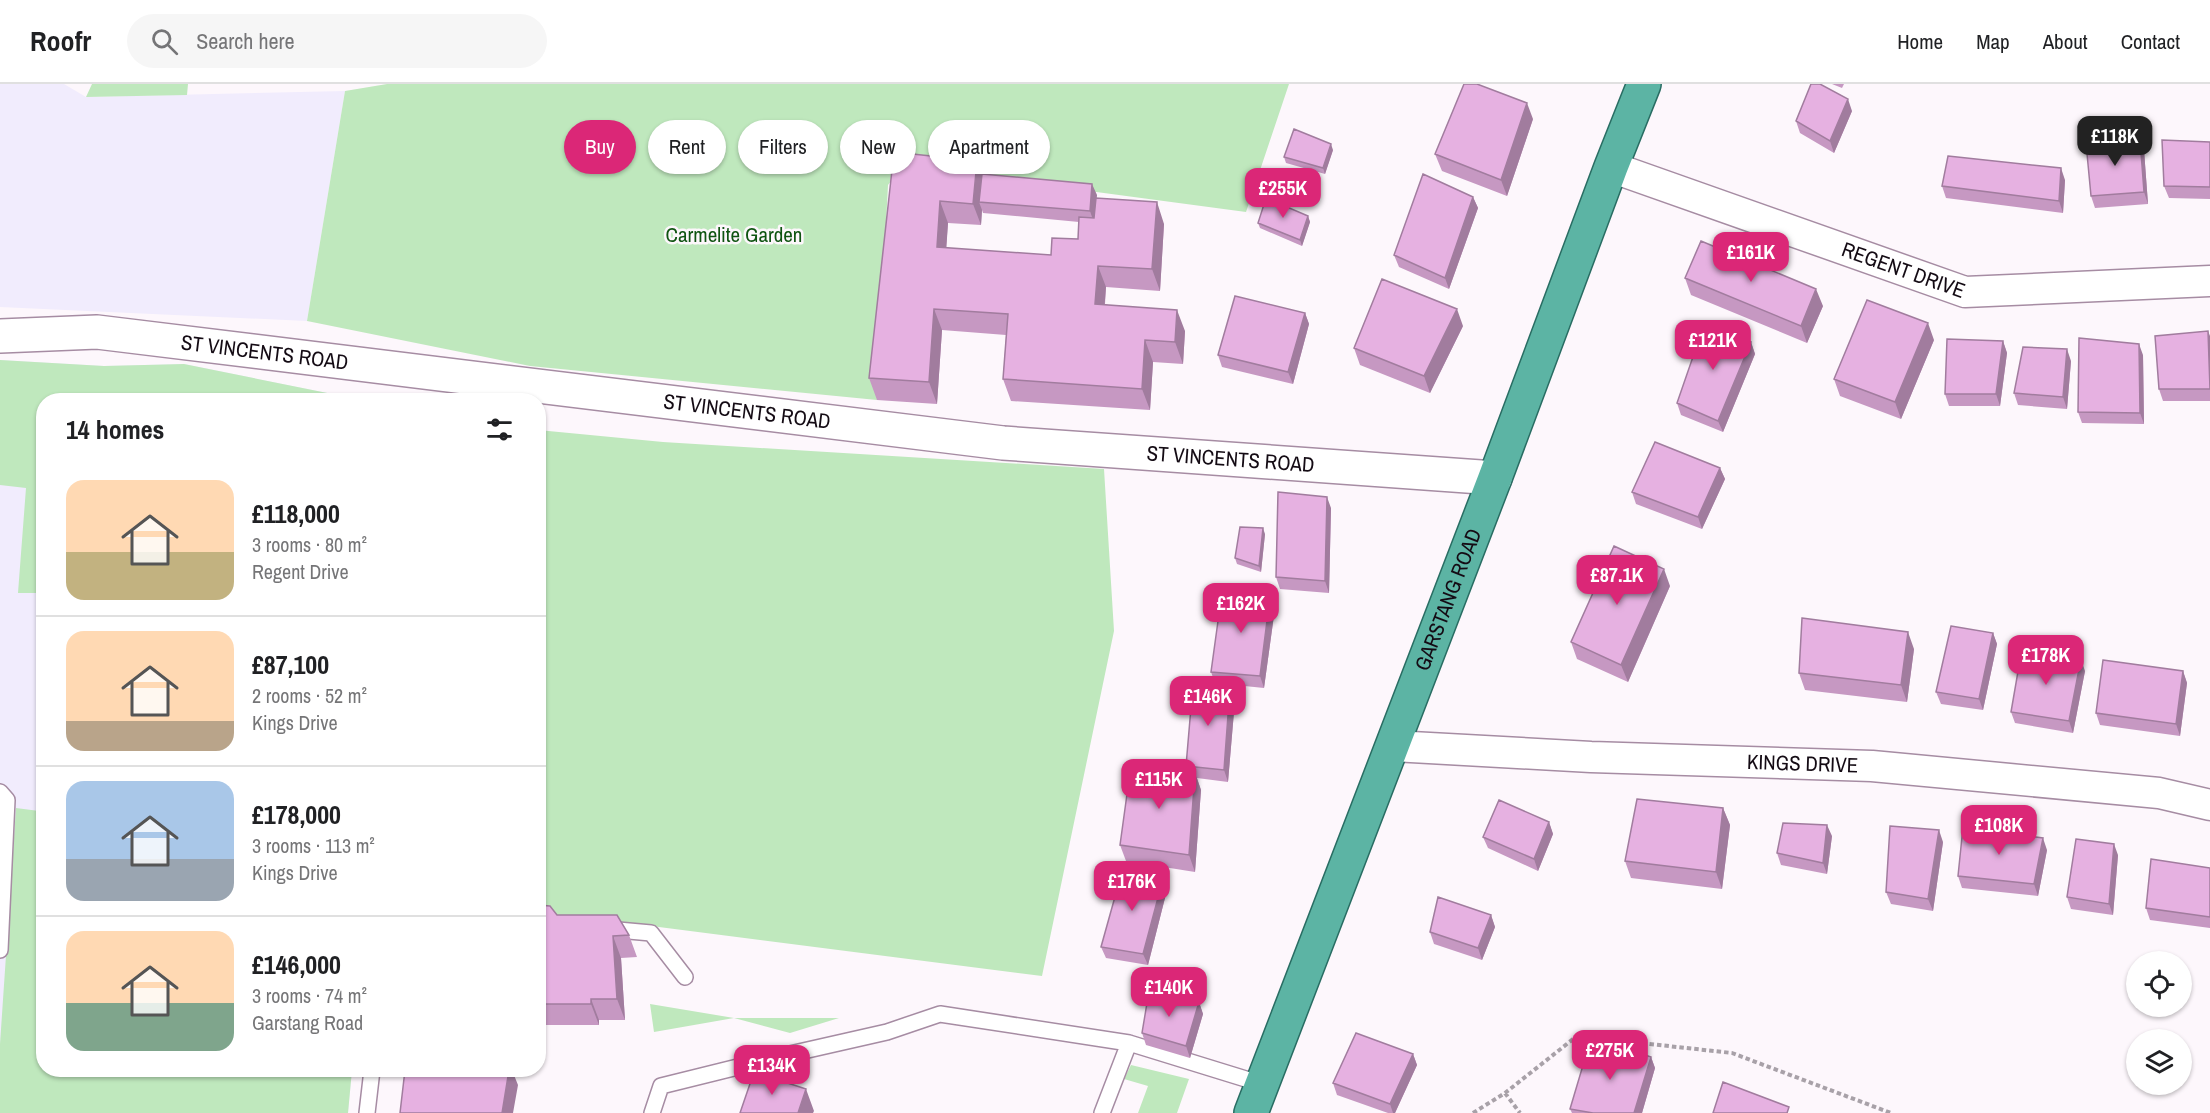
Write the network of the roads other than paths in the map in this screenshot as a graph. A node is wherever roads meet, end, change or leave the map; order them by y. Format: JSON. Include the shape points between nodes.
{"nodes":[{"id":1,"x":1644,"y":84,"type":"edge"},
{"id":2,"x":1611,"y":167,"type":"junction"},
{"id":3,"x":2210,"y":281,"type":"edge"},
{"id":4,"x":0,"y":336,"type":"edge"},
{"id":5,"x":1496,"y":478,"type":"junction"},
{"id":6,"x":1393,"y":746,"type":"junction"},
{"id":7,"x":0,"y":792,"type":"edge"},
{"id":8,"x":2210,"y":805,"type":"edge"},
{"id":9,"x":596,"y":928,"type":"edge"},
{"id":10,"x":0,"y":950,"type":"edge"},
{"id":11,"x":685,"y":977,"type":"dead end"},
{"id":12,"x":1129,"y":1043,"type":"junction"},
{"id":13,"x":371,"y":1077,"type":"edge"},
{"id":14,"x":1257,"y":1098,"type":"edge"},
{"id":15,"x":367,"y":1113,"type":"edge"},
{"id":16,"x":652,"y":1113,"type":"edge"},
{"id":17,"x":1102,"y":1113,"type":"edge"}],
"edges":[{"from":1,"to":2,"type":"highway","name":"GARSTANG ROAD"},
{"from":2,"to":3,"type":"street","name":"REGENT DRIVE","via":[[1965,291]]},
{"from":2,"to":5,"type":"highway","name":"GARSTANG ROAD"},
{"from":4,"to":5,"type":"street","name":"ST VINCENTS ROAD","via":[[97,332],[1003,443]]},
{"from":5,"to":6,"type":"highway","name":"GARSTANG ROAD"},
{"from":6,"to":8,"type":"street","name":"KINGS DRIVE","via":[[1872,766],[2159,793]]},
{"from":6,"to":14,"type":"highway","name":"GARSTANG ROAD"},
{"from":7,"to":10,"type":"lane","via":[[7,800]]},
{"from":9,"to":11,"type":"lane","via":[[651,933]]},
{"from":12,"to":14,"type":"lane"},
{"from":12,"to":16,"type":"lane","via":[[940,1014],[887,1032],[661,1086]]},
{"from":12,"to":17,"type":"lane"},
{"from":13,"to":15,"type":"lane"}]}
